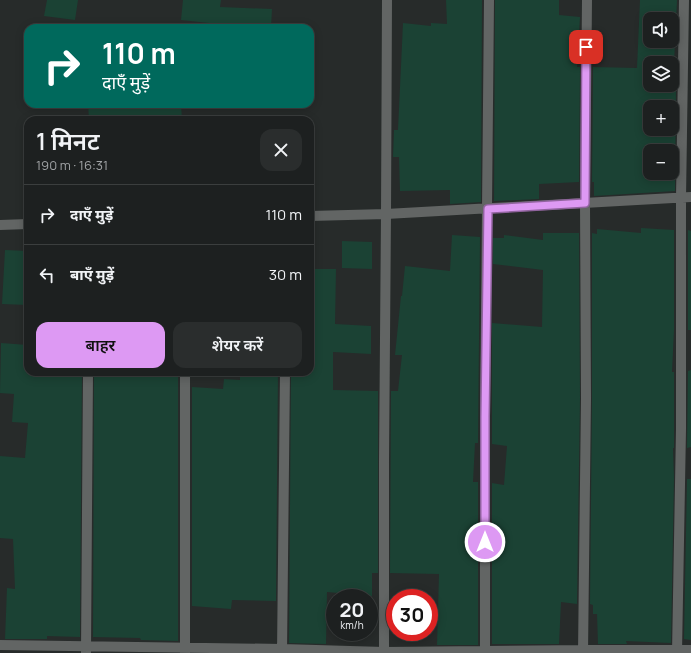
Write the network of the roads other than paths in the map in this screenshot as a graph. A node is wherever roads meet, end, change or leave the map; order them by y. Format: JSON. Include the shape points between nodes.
{"nodes":[{"id":1,"x":387,"y":0,"type":"edge"},
{"id":2,"x":489,"y":0,"type":"edge"},
{"id":3,"x":587,"y":0,"type":"edge"},
{"id":4,"x":684,"y":0,"type":"edge"},
{"id":5,"x":686,"y":197,"type":"edge"},
{"id":6,"x":585,"y":203,"type":"junction"},
{"id":7,"x":488,"y":209,"type":"junction"},
{"id":8,"x":386,"y":214,"type":"junction"},
{"id":9,"x":314,"y":216,"type":"edge"},
{"id":10,"x":24,"y":224,"type":"edge"},
{"id":11,"x":0,"y":225,"type":"edge"},
{"id":12,"x":88,"y":376,"type":"edge"},
{"id":13,"x":185,"y":376,"type":"edge"},
{"id":14,"x":285,"y":376,"type":"edge"},
{"id":15,"x":0,"y":645,"type":"edge"},
{"id":16,"x":86,"y":650,"type":"edge"},
{"id":17,"x":185,"y":650,"type":"edge"},
{"id":18,"x":691,"y":650,"type":"edge"},
{"id":19,"x":282,"y":651,"type":"edge"},
{"id":20,"x":485,"y":652,"type":"edge"},
{"id":21,"x":583,"y":652,"type":"edge"},
{"id":22,"x":677,"y":652,"type":"edge"},
{"id":23,"x":384,"y":653,"type":"edge"}],
"edges":[{"from":1,"to":8,"type":"street"},
{"from":2,"to":7,"type":"street"},
{"from":3,"to":6,"type":"street"},
{"from":4,"to":5,"type":"street"},
{"from":5,"to":6,"type":"street"},
{"from":5,"to":22,"type":"street"},
{"from":6,"to":7,"type":"street"},
{"from":6,"to":21,"type":"street"},
{"from":7,"to":8,"type":"street"},
{"from":7,"to":20,"type":"street"},
{"from":8,"to":9,"type":"street"},
{"from":8,"to":23,"type":"street"},
{"from":10,"to":11,"type":"street"},
{"from":12,"to":16,"type":"street"},
{"from":13,"to":17,"type":"street"},
{"from":14,"to":19,"type":"street"},
{"from":15,"to":16,"type":"street"},
{"from":16,"to":17,"type":"street"},
{"from":17,"to":19,"type":"street"},
{"from":18,"to":22,"type":"street"},
{"from":19,"to":23,"type":"street"},
{"from":20,"to":21,"type":"street"},
{"from":20,"to":23,"type":"street"},
{"from":21,"to":22,"type":"street"}]}
